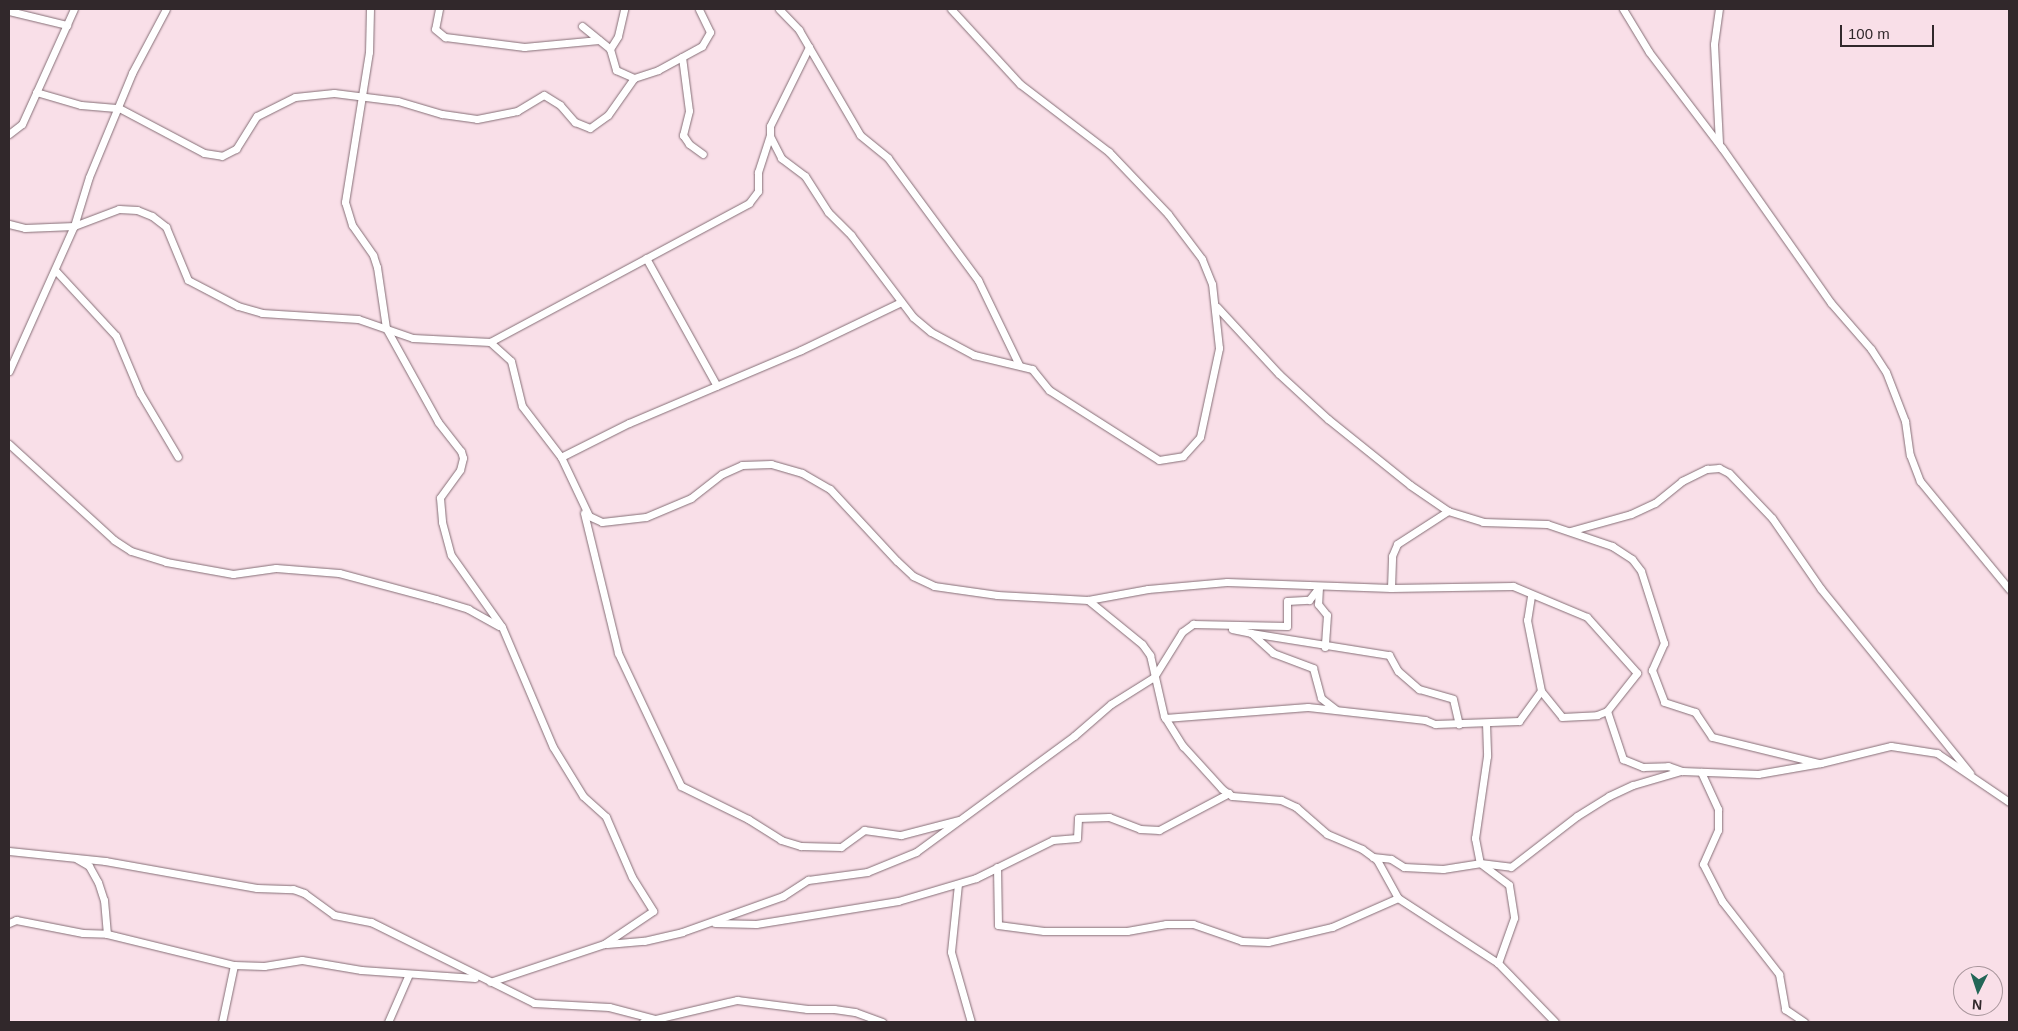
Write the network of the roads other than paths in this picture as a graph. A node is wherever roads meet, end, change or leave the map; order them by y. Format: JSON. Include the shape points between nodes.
{"nodes":[{"id":1,"x":74,"y":9,"type":"edge"},
{"id":2,"x":166,"y":9,"type":"edge"},
{"id":3,"x":370,"y":9,"type":"edge"},
{"id":4,"x":439,"y":9,"type":"edge"},
{"id":5,"x":624,"y":9,"type":"edge"},
{"id":6,"x":699,"y":9,"type":"edge"},
{"id":7,"x":779,"y":9,"type":"edge"},
{"id":8,"x":951,"y":9,"type":"edge"},
{"id":9,"x":1623,"y":9,"type":"edge"},
{"id":10,"x":1719,"y":9,"type":"edge"},
{"id":11,"x":9,"y":11,"type":"edge"},
{"id":12,"x":67,"y":24,"type":"junction"},
{"id":13,"x":582,"y":26,"type":"dead end"},
{"id":14,"x":598,"y":40,"type":"junction"},
{"id":15,"x":809,"y":47,"type":"junction"},
{"id":16,"x":610,"y":49,"type":"junction"},
{"id":17,"x":682,"y":57,"type":"junction"},
{"id":18,"x":634,"y":78,"type":"junction"},
{"id":19,"x":36,"y":92,"type":"junction"},
{"id":20,"x":361,"y":97,"type":"junction"},
{"id":21,"x":119,"y":108,"type":"junction"},
{"id":22,"x":9,"y":134,"type":"edge"},
{"id":23,"x":770,"y":136,"type":"junction"},
{"id":24,"x":1719,"y":144,"type":"junction"},
{"id":25,"x":703,"y":154,"type":"dead end"},
{"id":26,"x":9,"y":224,"type":"edge"},
{"id":27,"x":74,"y":226,"type":"junction"},
{"id":28,"x":646,"y":258,"type":"junction"},
{"id":29,"x":56,"y":271,"type":"junction"},
{"id":30,"x":901,"y":302,"type":"junction"},
{"id":31,"x":1216,"y":306,"type":"junction"},
{"id":32,"x":386,"y":328,"type":"junction"},
{"id":33,"x":490,"y":342,"type":"junction"},
{"id":34,"x":1020,"y":365,"type":"junction"},
{"id":35,"x":9,"y":371,"type":"edge"},
{"id":36,"x":717,"y":386,"type":"junction"},
{"id":37,"x":9,"y":444,"type":"edge"},
{"id":38,"x":178,"y":457,"type":"dead end"},
{"id":39,"x":561,"y":457,"type":"junction"},
{"id":40,"x":582,"y":506,"type":"junction"},
{"id":41,"x":1448,"y":511,"type":"junction"},
{"id":42,"x":1569,"y":531,"type":"junction"},
{"id":43,"x":1319,"y":586,"type":"junction"},
{"id":44,"x":1391,"y":588,"type":"junction"},
{"id":45,"x":2009,"y":589,"type":"edge"},
{"id":46,"x":1531,"y":596,"type":"junction"},
{"id":47,"x":1088,"y":600,"type":"junction"},
{"id":48,"x":1225,"y":626,"type":"junction"},
{"id":49,"x":502,"y":627,"type":"junction"},
{"id":50,"x":1251,"y":633,"type":"junction"},
{"id":51,"x":1325,"y":647,"type":"junction"},
{"id":52,"x":1154,"y":677,"type":"junction"},
{"id":53,"x":1541,"y":691,"type":"junction"},
{"id":54,"x":1337,"y":711,"type":"junction"},
{"id":55,"x":1607,"y":711,"type":"junction"},
{"id":56,"x":1165,"y":718,"type":"junction"},
{"id":57,"x":1486,"y":723,"type":"junction"},
{"id":58,"x":1459,"y":724,"type":"junction"},
{"id":59,"x":1821,"y":764,"type":"junction"},
{"id":60,"x":1682,"y":771,"type":"junction"},
{"id":61,"x":1701,"y":772,"type":"junction"},
{"id":62,"x":1975,"y":779,"type":"junction"},
{"id":63,"x":1229,"y":793,"type":"junction"},
{"id":64,"x":2009,"y":802,"type":"edge"},
{"id":65,"x":963,"y":819,"type":"junction"},
{"id":66,"x":9,"y":851,"type":"edge"},
{"id":67,"x":47,"y":855,"type":"junction"},
{"id":68,"x":1373,"y":857,"type":"junction"},
{"id":69,"x":1480,"y":863,"type":"junction"},
{"id":70,"x":997,"y":867,"type":"junction"},
{"id":71,"x":958,"y":884,"type":"junction"},
{"id":72,"x":1398,"y":898,"type":"junction"},
{"id":73,"x":9,"y":923,"type":"edge"},
{"id":74,"x":712,"y":923,"type":"junction"},
{"id":75,"x":107,"y":934,"type":"junction"},
{"id":76,"x":604,"y":944,"type":"junction"},
{"id":77,"x":1498,"y":963,"type":"junction"},
{"id":78,"x":234,"y":965,"type":"junction"},
{"id":79,"x":409,"y":974,"type":"junction"},
{"id":80,"x":478,"y":978,"type":"junction"},
{"id":81,"x":490,"y":982,"type":"junction"},
{"id":82,"x":655,"y":1019,"type":"junction"},
{"id":83,"x":222,"y":1022,"type":"edge"},
{"id":84,"x":388,"y":1022,"type":"edge"},
{"id":85,"x":643,"y":1022,"type":"edge"},
{"id":86,"x":882,"y":1022,"type":"edge"},
{"id":87,"x":970,"y":1022,"type":"edge"},
{"id":88,"x":1555,"y":1022,"type":"edge"},
{"id":89,"x":1804,"y":1022,"type":"edge"}],
"edges":[{"from":1,"to":12,"type":"street"},
{"from":2,"to":21,"type":"street","via":[[132,73]]},
{"from":3,"to":20,"type":"street","via":[[369,52]]},
{"from":4,"to":14,"type":"street","via":[[435,29],[444,37],[524,47]]},
{"from":5,"to":16,"type":"street","via":[[618,36]]},
{"from":6,"to":17,"type":"street","via":[[708,26],[708,38],[702,46]]},
{"from":7,"to":15,"type":"street","via":[[799,30]]},
{"from":8,"to":31,"type":"street","via":[[1020,84],[1109,152],[1168,214],[1202,259]]},
{"from":9,"to":24,"type":"street","via":[[1649,52]]},
{"from":10,"to":24,"type":"street","via":[[1714,44]]},
{"from":11,"to":12,"type":"street"},
{"from":12,"to":19,"type":"street"},
{"from":13,"to":14,"type":"street"},
{"from":14,"to":16,"type":"street"},
{"from":15,"to":23,"type":"street","via":[[770,126]]},
{"from":15,"to":34,"type":"street","via":[[860,135],[888,158],[978,280]]},
{"from":16,"to":18,"type":"street","via":[[616,70]]},
{"from":17,"to":18,"type":"street"},
{"from":17,"to":25,"type":"street","via":[[689,111],[683,135]]},
{"from":18,"to":20,"type":"street","via":[[608,115],[590,128],[574,122],[560,105],[544,96],[517,111],[477,119],[442,114],[398,101]]},
{"from":19,"to":21,"type":"street","via":[[81,105]]},
{"from":19,"to":22,"type":"street","via":[[22,124]]},
{"from":20,"to":21,"type":"street","via":[[334,93],[284,101],[257,116],[236,149],[222,156],[204,153]]},
{"from":20,"to":32,"type":"street","via":[[345,202],[352,224],[377,267]]},
{"from":21,"to":27,"type":"street","via":[[89,177]]},
{"from":23,"to":28,"type":"street","via":[[758,172],[758,191],[749,203]]},
{"from":23,"to":30,"type":"street","via":[[781,158],[805,176],[828,212],[868,257]]},
{"from":24,"to":45,"type":"street","via":[[1831,304],[1871,349],[1886,372],[1905,421],[1910,455],[1920,480]]},
{"from":26,"to":27,"type":"street","via":[[25,228]]},
{"from":27,"to":29,"type":"street"},
{"from":27,"to":32,"type":"street","via":[[119,209],[137,210],[166,227],[183,274],[201,289],[262,313],[345,317]]},
{"from":28,"to":33,"type":"street"},
{"from":28,"to":36,"type":"street"},
{"from":29,"to":35,"type":"street"},
{"from":29,"to":38,"type":"street","via":[[116,336],[140,393]]},
{"from":30,"to":34,"type":"street","via":[[931,332],[959,349],[981,358]]},
{"from":30,"to":36,"type":"street"},
{"from":31,"to":34,"type":"street","via":[[1219,348],[1206,419],[1195,446],[1171,461],[1159,460],[1118,436],[1049,390],[1035,370]]},
{"from":31,"to":41,"type":"street","via":[[1279,374],[1322,414],[1410,485]]},
{"from":32,"to":33,"type":"street","via":[[413,338]]},
{"from":32,"to":49,"type":"street","via":[[438,422],[461,451],[460,470],[440,498],[442,522],[452,555],[462,574]]},
{"from":33,"to":39,"type":"street","via":[[511,361],[522,406]]},
{"from":36,"to":39,"type":"street","via":[[629,423]]},
{"from":37,"to":49,"type":"street","via":[[114,540],[132,551],[166,562],[233,574],[276,568],[339,574],[468,609]]},
{"from":39,"to":40,"type":"street"},
{"from":40,"to":47,"type":"street","via":[[589,516],[602,522],[627,522],[691,498],[722,474],[742,464],[771,464],[802,473],[830,489],[908,571],[934,586]]},
{"from":40,"to":65,"type":"street","via":[[618,653],[681,786],[748,819],[781,840],[800,846],[841,846],[864,830],[901,835]]},
{"from":41,"to":42,"type":"street","via":[[1483,522],[1529,522]]},
{"from":41,"to":44,"type":"street","via":[[1397,544],[1392,556]]},
{"from":42,"to":59,"type":"street","via":[[1612,546],[1632,559],[1641,571],[1664,643],[1652,670],[1664,702],[1695,712],[1712,736]]},
{"from":42,"to":62,"type":"street","via":[[1631,514],[1655,503],[1682,481],[1706,469],[1720,468],[1729,473],[1772,518],[1821,588]]},
{"from":43,"to":44,"type":"street"},
{"from":43,"to":47,"type":"street","via":[[1227,582],[1148,589]]},
{"from":43,"to":48,"type":"street","via":[[1309,600],[1287,601],[1287,626]]},
{"from":43,"to":51,"type":"street","via":[[1318,604],[1327,616]]},
{"from":44,"to":46,"type":"street","via":[[1513,586]]},
{"from":46,"to":53,"type":"street","via":[[1527,620]]},
{"from":46,"to":55,"type":"street","via":[[1588,617],[1638,673]]},
{"from":47,"to":52,"type":"street","via":[[1142,644],[1150,655]]},
{"from":48,"to":50,"type":"street"},
{"from":48,"to":52,"type":"street","via":[[1193,624],[1182,632]]},
{"from":49,"to":76,"type":"street","via":[[553,747],[583,796],[606,817],[632,877],[652,906],[650,916]]},
{"from":50,"to":51,"type":"street"},
{"from":50,"to":54,"type":"street","via":[[1273,654],[1313,668],[1321,698]]},
{"from":51,"to":58,"type":"street","via":[[1389,655],[1398,671],[1420,689],[1453,699]]},
{"from":52,"to":56,"type":"street"},
{"from":52,"to":65,"type":"street","via":[[1111,704],[1074,736]]},
{"from":53,"to":55,"type":"street","via":[[1562,717],[1597,715]]},
{"from":53,"to":57,"type":"street","via":[[1519,721]]},
{"from":54,"to":56,"type":"street","via":[[1278,708]]},
{"from":54,"to":58,"type":"street"},
{"from":55,"to":60,"type":"street","via":[[1623,759],[1643,768],[1668,766]]},
{"from":56,"to":63,"type":"street","via":[[1183,746]]},
{"from":57,"to":58,"type":"street"},
{"from":57,"to":69,"type":"street","via":[[1487,756],[1475,838]]},
{"from":59,"to":61,"type":"street","via":[[1758,774]]},
{"from":59,"to":62,"type":"street","via":[[1891,746],[1937,753]]},
{"from":60,"to":61,"type":"street"},
{"from":60,"to":69,"type":"street","via":[[1633,785],[1609,796],[1577,816],[1511,867]]},
{"from":61,"to":89,"type":"street","via":[[1718,809],[1718,830],[1703,864],[1722,901],[1780,974],[1785,1009]]},
{"from":62,"to":64,"type":"street"},
{"from":63,"to":68,"type":"street","via":[[1281,800],[1296,807],[1327,834],[1362,848]]},
{"from":63,"to":70,"type":"street","via":[[1160,830],[1140,829],[1109,817],[1078,818],[1077,838],[1052,840]]},
{"from":65,"to":74,"type":"street","via":[[916,852],[900,859],[867,872],[808,880],[782,896]]},
{"from":66,"to":67,"type":"street"},
{"from":67,"to":75,"type":"street","via":[[75,858],[89,866],[104,900]]},
{"from":67,"to":80,"type":"street","via":[[217,878],[257,888],[293,889],[334,915],[370,922]]},
{"from":68,"to":69,"type":"street","via":[[1392,859],[1404,867],[1433,869]]},
{"from":68,"to":72,"type":"street"},
{"from":69,"to":77,"type":"street","via":[[1508,885],[1512,901],[1514,918]]},
{"from":70,"to":71,"type":"street"},
{"from":70,"to":72,"type":"street","via":[[998,925],[1044,931],[1127,932],[1166,924],[1193,924],[1242,941],[1268,942],[1332,927]]},
{"from":71,"to":74,"type":"street","via":[[898,901],[768,922]]},
{"from":71,"to":87,"type":"street","via":[[951,952]]},
{"from":72,"to":77,"type":"street"},
{"from":73,"to":75,"type":"street","via":[[16,920],[83,933]]},
{"from":74,"to":76,"type":"street","via":[[644,941]]},
{"from":75,"to":78,"type":"street"},
{"from":76,"to":81,"type":"street"},
{"from":77,"to":88,"type":"street"},
{"from":78,"to":79,"type":"street","via":[[264,966],[302,960]]},
{"from":78,"to":83,"type":"street"},
{"from":79,"to":80,"type":"street"},
{"from":79,"to":84,"type":"street"},
{"from":80,"to":81,"type":"street"},
{"from":81,"to":82,"type":"street","via":[[534,1003],[609,1007]]},
{"from":82,"to":85,"type":"street"},
{"from":82,"to":86,"type":"street","via":[[736,1000],[848,1011]]}]}
